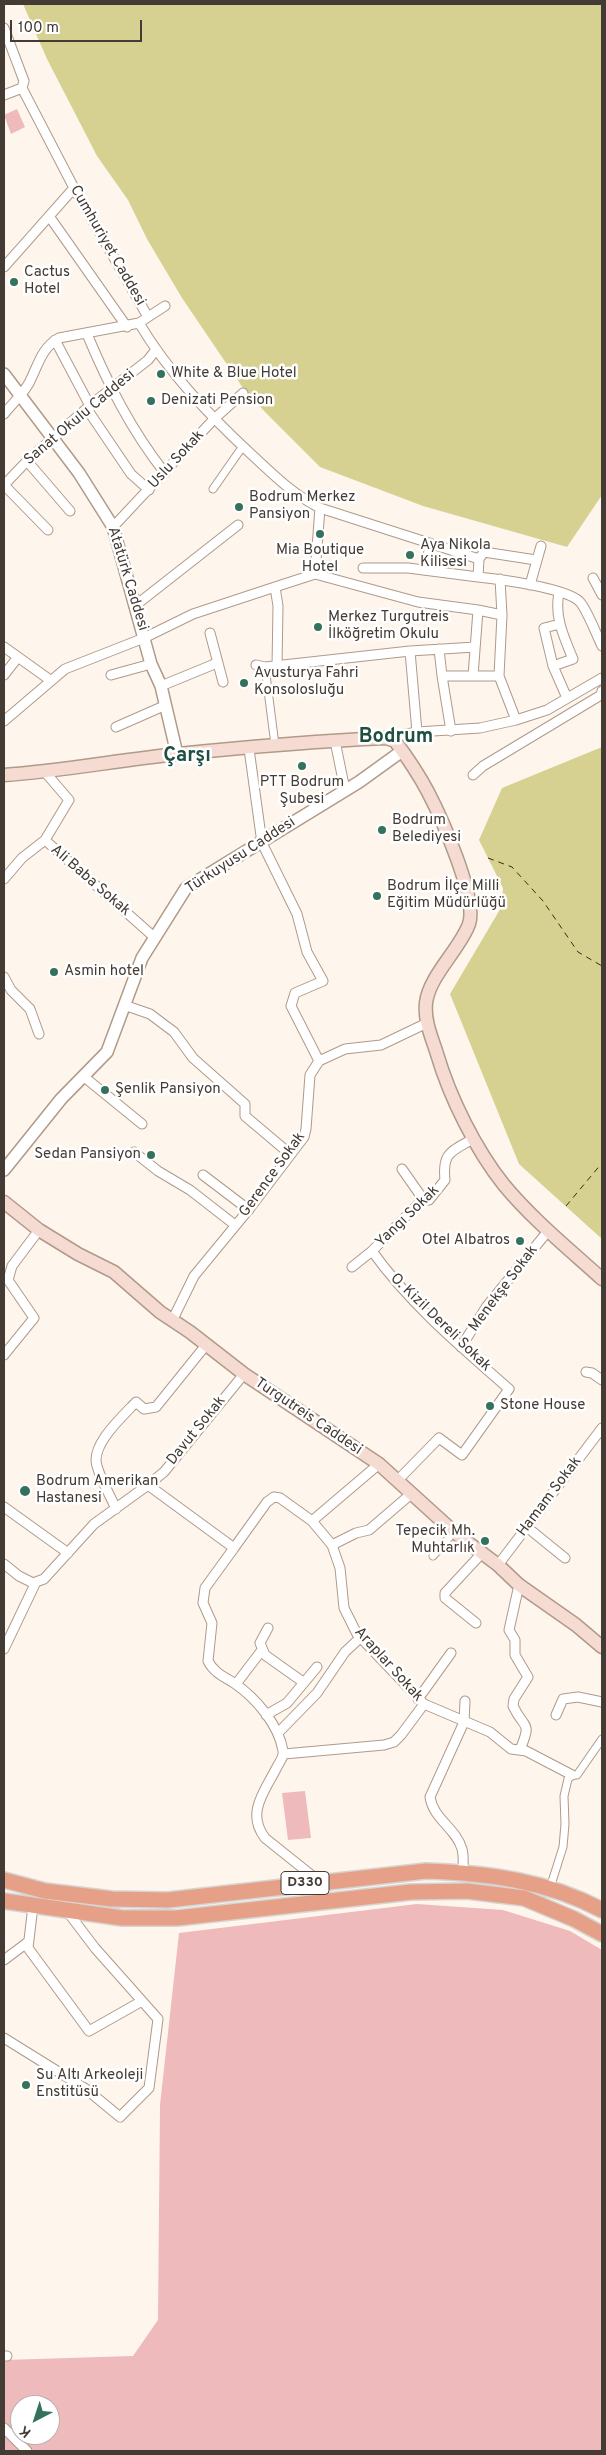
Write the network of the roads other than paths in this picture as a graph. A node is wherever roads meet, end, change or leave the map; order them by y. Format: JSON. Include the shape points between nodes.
{"nodes":[{"id":1,"x":4,"y":28,"type":"edge"},
{"id":2,"x":22,"y":88,"type":"junction"},
{"id":3,"x":4,"y":95,"type":"edge"},
{"id":4,"x":74,"y":188,"type":"junction"},
{"id":5,"x":50,"y":216,"type":"junction"},
{"id":6,"x":4,"y":267,"type":"edge"},
{"id":7,"x":165,"y":306,"type":"dead end"},
{"id":8,"x":148,"y":317,"type":"junction"},
{"id":9,"x":139,"y":323,"type":"junction"},
{"id":10,"x":127,"y":327,"type":"junction"},
{"id":11,"x":87,"y":334,"type":"junction"},
{"id":12,"x":55,"y":340,"type":"junction"},
{"id":13,"x":156,"y":351,"type":"junction"},
{"id":14,"x":4,"y":374,"type":"edge"},
{"id":15,"x":111,"y":390,"type":"junction"},
{"id":16,"x":243,"y":393,"type":"dead end"},
{"id":17,"x":19,"y":396,"type":"junction"},
{"id":18,"x":90,"y":406,"type":"junction"},
{"id":19,"x":4,"y":414,"type":"edge"},
{"id":20,"x":214,"y":419,"type":"junction"},
{"id":21,"x":53,"y":439,"type":"junction"},
{"id":22,"x":243,"y":446,"type":"junction"},
{"id":23,"x":27,"y":461,"type":"junction"},
{"id":24,"x":165,"y":473,"type":"junction"},
{"id":25,"x":4,"y":485,"type":"edge"},
{"id":26,"x":213,"y":489,"type":"dead end"},
{"id":27,"x":150,"y":490,"type":"junction"},
{"id":28,"x":320,"y":508,"type":"junction"},
{"id":29,"x":70,"y":511,"type":"dead end"},
{"id":30,"x":238,"y":525,"type":"dead end"},
{"id":31,"x":113,"y":527,"type":"junction"},
{"id":32,"x":48,"y":530,"type":"dead end"},
{"id":33,"x":429,"y":543,"type":"junction"},
{"id":34,"x":541,"y":546,"type":"dead end"},
{"id":35,"x":479,"y":559,"type":"junction"},
{"id":36,"x":536,"y":560,"type":"junction"},
{"id":37,"x":363,"y":568,"type":"dead end"},
{"id":38,"x":425,"y":569,"type":"junction"},
{"id":39,"x":315,"y":574,"type":"junction"},
{"id":40,"x":478,"y":577,"type":"junction"},
{"id":41,"x":593,"y":578,"type":"dead end"},
{"id":42,"x":500,"y":579,"type":"junction"},
{"id":43,"x":530,"y":585,"type":"junction"},
{"id":44,"x":274,"y":587,"type":"junction"},
{"id":45,"x":559,"y":593,"type":"junction"},
{"id":46,"x":602,"y":595,"type":"edge"},
{"id":47,"x":136,"y":605,"type":"junction"},
{"id":48,"x":478,"y":610,"type":"junction"},
{"id":49,"x":502,"y":615,"type":"junction"},
{"id":50,"x":560,"y":624,"type":"junction"},
{"id":51,"x":210,"y":633,"type":"dead end"},
{"id":52,"x":144,"y":638,"type":"junction"},
{"id":53,"x":602,"y":643,"type":"edge"},
{"id":54,"x":4,"y":647,"type":"edge"},
{"id":55,"x":475,"y":647,"type":"junction"},
{"id":56,"x":439,"y":649,"type":"junction"},
{"id":57,"x":410,"y":651,"type":"junction"},
{"id":58,"x":18,"y":657,"type":"junction"},
{"id":59,"x":217,"y":663,"type":"junction"},
{"id":60,"x":151,"y":664,"type":"junction"},
{"id":61,"x":261,"y":666,"type":"joint"},
{"id":62,"x":277,"y":666,"type":"junction"},
{"id":63,"x":553,"y":666,"type":"junction"},
{"id":64,"x":4,"y":675,"type":"edge"},
{"id":65,"x":111,"y":675,"type":"dead end"},
{"id":66,"x":442,"y":676,"type":"junction"},
{"id":67,"x":473,"y":676,"type":"junction"},
{"id":68,"x":499,"y":676,"type":"junction"},
{"id":69,"x":602,"y":678,"type":"edge"},
{"id":70,"x":50,"y":680,"type":"junction"},
{"id":71,"x":223,"y":682,"type":"dead end"},
{"id":72,"x":161,"y":686,"type":"junction"},
{"id":73,"x":602,"y":691,"type":"edge"},
{"id":74,"x":567,"y":698,"type":"junction"},
{"id":75,"x":166,"y":705,"type":"junction"},
{"id":76,"x":516,"y":720,"type":"junction"},
{"id":77,"x":4,"y":721,"type":"edge"},
{"id":78,"x":116,"y":726,"type":"dead end"},
{"id":79,"x":451,"y":731,"type":"junction"},
{"id":80,"x":416,"y":732,"type":"junction"},
{"id":81,"x":386,"y":738,"type":"junction"},
{"id":82,"x":335,"y":740,"type":"junction"},
{"id":83,"x":275,"y":745,"type":"junction"},
{"id":84,"x":249,"y":749,"type":"junction"},
{"id":85,"x":402,"y":751,"type":"junction"},
{"id":86,"x":177,"y":754,"type":"junction"},
{"id":87,"x":44,"y":772,"type":"junction"},
{"id":88,"x":4,"y":775,"type":"edge"},
{"id":89,"x":473,"y":775,"type":"dead end"},
{"id":90,"x":345,"y":790,"type":"junction"},
{"id":91,"x":44,"y":840,"type":"junction"},
{"id":92,"x":262,"y":843,"type":"junction"},
{"id":93,"x":4,"y":879,"type":"edge"},
{"id":94,"x":154,"y":937,"type":"junction"},
{"id":95,"x":4,"y":977,"type":"edge"},
{"id":96,"x":124,"y":1005,"type":"junction"},
{"id":97,"x":427,"y":1023,"type":"junction"},
{"id":98,"x":39,"y":1034,"type":"dead end"},
{"id":99,"x":319,"y":1061,"type":"junction"},
{"id":100,"x":83,"y":1076,"type":"junction"},
{"id":101,"x":142,"y":1124,"type":"dead end"},
{"id":102,"x":474,"y":1138,"type":"junction"},
{"id":103,"x":134,"y":1152,"type":"dead end"},
{"id":104,"x":290,"y":1154,"type":"junction"},
{"id":105,"x":402,"y":1169,"type":"dead end"},
{"id":106,"x":4,"y":1170,"type":"edge"},
{"id":107,"x":204,"y":1175,"type":"dead end"},
{"id":108,"x":423,"y":1199,"type":"junction"},
{"id":109,"x":4,"y":1202,"type":"edge"},
{"id":110,"x":249,"y":1210,"type":"junction"},
{"id":111,"x":236,"y":1225,"type":"junction"},
{"id":112,"x":39,"y":1230,"type":"junction"},
{"id":113,"x":548,"y":1231,"type":"junction"},
{"id":114,"x":372,"y":1251,"type":"junction"},
{"id":115,"x":352,"y":1267,"type":"dead end"},
{"id":116,"x":602,"y":1279,"type":"edge"},
{"id":117,"x":172,"y":1320,"type":"junction"},
{"id":118,"x":206,"y":1344,"type":"junction"},
{"id":119,"x":461,"y":1347,"type":"junction"},
{"id":120,"x":4,"y":1355,"type":"edge"},
{"id":121,"x":586,"y":1372,"type":"dead end"},
{"id":122,"x":244,"y":1374,"type":"junction"},
{"id":123,"x":602,"y":1380,"type":"edge"},
{"id":124,"x":602,"y":1428,"type":"edge"},
{"id":125,"x":379,"y":1464,"type":"junction"},
{"id":126,"x":397,"y":1481,"type":"junction"},
{"id":127,"x":148,"y":1485,"type":"junction"},
{"id":128,"x":411,"y":1494,"type":"junction"},
{"id":129,"x":4,"y":1507,"type":"edge"},
{"id":130,"x":116,"y":1509,"type":"junction"},
{"id":131,"x":312,"y":1522,"type":"junction"},
{"id":132,"x":528,"y":1528,"type":"junction"},
{"id":133,"x":454,"y":1532,"type":"junction"},
{"id":134,"x":332,"y":1545,"type":"junction"},
{"id":135,"x":234,"y":1548,"type":"junction"},
{"id":136,"x":68,"y":1552,"type":"junction"},
{"id":137,"x":483,"y":1552,"type":"junction"},
{"id":138,"x":433,"y":1556,"type":"dead end"},
{"id":139,"x":565,"y":1558,"type":"dead end"},
{"id":140,"x":4,"y":1564,"type":"edge"},
{"id":141,"x":498,"y":1565,"type":"junction"},
{"id":142,"x":36,"y":1582,"type":"junction"},
{"id":143,"x":520,"y":1585,"type":"junction"},
{"id":144,"x":476,"y":1623,"type":"dead end"},
{"id":145,"x":268,"y":1628,"type":"dead end"},
{"id":146,"x":361,"y":1637,"type":"junction"},
{"id":147,"x":602,"y":1647,"type":"edge"},
{"id":148,"x":4,"y":1649,"type":"edge"},
{"id":149,"x":262,"y":1650,"type":"junction"},
{"id":150,"x":451,"y":1653,"type":"dead end"},
{"id":151,"x":318,"y":1667,"type":"dead end"},
{"id":152,"x":303,"y":1682,"type":"junction"},
{"id":153,"x":236,"y":1684,"type":"junction"},
{"id":154,"x":465,"y":1701,"type":"dead end"},
{"id":155,"x":421,"y":1702,"type":"junction"},
{"id":156,"x":602,"y":1702,"type":"edge"},
{"id":157,"x":556,"y":1714,"type":"dead end"},
{"id":158,"x":266,"y":1715,"type":"junction"},
{"id":159,"x":464,"y":1722,"type":"junction"},
{"id":160,"x":278,"y":1733,"type":"junction"},
{"id":161,"x":602,"y":1739,"type":"edge"},
{"id":162,"x":520,"y":1750,"type":"junction"},
{"id":163,"x":284,"y":1754,"type":"junction"},
{"id":164,"x":572,"y":1775,"type":"junction"},
{"id":165,"x":463,"y":1872,"type":"junction"},
{"id":166,"x":10,"y":1882,"type":"edge"},
{"id":167,"x":320,"y":1882,"type":"junction"},
{"id":168,"x":550,"y":1888,"type":"junction"},
{"id":169,"x":4,"y":1902,"type":"edge"},
{"id":170,"x":33,"y":1906,"type":"junction"},
{"id":171,"x":602,"y":1910,"type":"edge"},
{"id":172,"x":67,"y":1911,"type":"junction"},
{"id":173,"x":602,"y":1934,"type":"edge"},
{"id":174,"x":28,"y":1942,"type":"junction"},
{"id":175,"x":4,"y":1960,"type":"edge"},
{"id":176,"x":142,"y":2001,"type":"junction"},
{"id":177,"x":4,"y":2038,"type":"edge"},
{"id":178,"x":4,"y":2428,"type":"edge"},
{"id":179,"x":28,"y":2451,"type":"edge"}],
"edges":[{"from":1,"to":2,"type":"street","name":"Cumhuriyet Caddesi","via":[[24,81]]},
{"from":2,"to":3,"type":"street"},
{"from":2,"to":4,"type":"street","name":"Cumhuriyet Caddesi"},
{"from":4,"to":5,"type":"street"},
{"from":4,"to":8,"type":"street","name":"Cumhuriyet Caddesi"},
{"from":5,"to":6,"type":"street"},
{"from":5,"to":10,"type":"street"},
{"from":7,"to":8,"type":"street"},
{"from":8,"to":9,"type":"street","name":"Cumhuriyet Caddesi"},
{"from":9,"to":10,"type":"street"},
{"from":9,"to":13,"type":"street","name":"Cumhuriyet Caddesi"},
{"from":10,"to":11,"type":"street"},
{"from":11,"to":12,"type":"street"},
{"from":11,"to":15,"type":"street"},
{"from":12,"to":17,"type":"street","via":[[46,348]]},
{"from":12,"to":18,"type":"street"},
{"from":13,"to":15,"type":"street","name":"Sanat Okulu Caddesi"},
{"from":13,"to":20,"type":"street","name":"Cumhuriyet Caddesi"},
{"from":14,"to":17,"type":"street","name":"Atatürk Caddesi"},
{"from":15,"to":18,"type":"street","name":"Sanat Okulu Caddesi"},
{"from":15,"to":24,"type":"street"},
{"from":16,"to":20,"type":"street","name":"Uslu Sokak"},
{"from":17,"to":19,"type":"street"},
{"from":17,"to":21,"type":"street","name":"Atatürk Caddesi"},
{"from":18,"to":21,"type":"street","name":"Sanat Okulu Caddesi"},
{"from":18,"to":27,"type":"street","via":[[89,412],[131,474]]},
{"from":20,"to":22,"type":"street","name":"Cumhuriyet Caddesi"},
{"from":20,"to":24,"type":"street","name":"Uslu Sokak"},
{"from":21,"to":23,"type":"street","name":"Sanat Okulu Caddesi"},
{"from":21,"to":31,"type":"street","name":"Atatürk Caddesi"},
{"from":22,"to":26,"type":"street"},
{"from":22,"to":28,"type":"street","name":"Cumhuriyet Caddesi","via":[[296,495]]},
{"from":23,"to":25,"type":"street","name":"Sanat Okulu Caddesi"},
{"from":23,"to":29,"type":"street"},
{"from":24,"to":27,"type":"street","name":"Uslu Sokak"},
{"from":25,"to":32,"type":"street"},
{"from":27,"to":31,"type":"street","name":"Uslu Sokak"},
{"from":28,"to":33,"type":"street","name":"Cumhuriyet Caddesi"},
{"from":28,"to":39,"type":"street"},
{"from":30,"to":47,"type":"street"},
{"from":31,"to":47,"type":"street","name":"Atatürk Caddesi"},
{"from":33,"to":35,"type":"street","name":"Cumhuriyet Caddesi"},
{"from":33,"to":38,"type":"street"},
{"from":34,"to":36,"type":"street"},
{"from":35,"to":36,"type":"street","via":[[484,552]]},
{"from":35,"to":40,"type":"street"},
{"from":36,"to":43,"type":"street"},
{"from":37,"to":38,"type":"street"},
{"from":38,"to":40,"type":"street"},
{"from":39,"to":44,"type":"street"},
{"from":39,"to":48,"type":"street","via":[[418,602]]},
{"from":40,"to":42,"type":"street"},
{"from":41,"to":46,"type":"street"},
{"from":42,"to":43,"type":"street"},
{"from":42,"to":49,"type":"street"},
{"from":43,"to":45,"type":"street"},
{"from":44,"to":52,"type":"street","via":[[193,614]]},
{"from":44,"to":62,"type":"street","via":[[278,606]]},
{"from":45,"to":50,"type":"street","via":[[556,607]]},
{"from":45,"to":53,"type":"street","via":[[578,600],[585,608]]},
{"from":47,"to":52,"type":"street","name":"Atatürk Caddesi"},
{"from":48,"to":49,"type":"street"},
{"from":48,"to":55,"type":"street"},
{"from":49,"to":68,"type":"street"},
{"from":50,"to":63,"type":"street","via":[[544,628]]},
{"from":50,"to":63,"type":"street","via":[[573,659]]},
{"from":51,"to":59,"type":"street"},
{"from":52,"to":60,"type":"street","name":"Atatürk Caddesi"},
{"from":52,"to":70,"type":"street","via":[[65,669]]},
{"from":54,"to":58,"type":"street"},
{"from":55,"to":56,"type":"street"},
{"from":55,"to":67,"type":"street"},
{"from":56,"to":57,"type":"street"},
{"from":56,"to":66,"type":"street"},
{"from":57,"to":62,"type":"street"},
{"from":57,"to":80,"type":"street"},
{"from":58,"to":64,"type":"street"},
{"from":58,"to":70,"type":"street"},
{"from":59,"to":71,"type":"street"},
{"from":59,"to":72,"type":"street"},
{"from":60,"to":65,"type":"street"},
{"from":60,"to":72,"type":"street","name":"Atatürk Caddesi"},
{"from":61,"to":62,"type":"street"},
{"from":61,"to":83,"type":"street"},
{"from":63,"to":74,"type":"street"},
{"from":66,"to":67,"type":"street"},
{"from":66,"to":79,"type":"street"},
{"from":67,"to":68,"type":"street"},
{"from":68,"to":76,"type":"street"},
{"from":69,"to":74,"type":"street"},
{"from":70,"to":77,"type":"street"},
{"from":72,"to":75,"type":"street","name":"Atatürk Caddesi"},
{"from":73,"to":89,"type":"street","via":[[601,695]]},
{"from":74,"to":76,"type":"street","via":[[546,710]]},
{"from":75,"to":78,"type":"street"},
{"from":75,"to":86,"type":"street","name":"Atatürk Caddesi"},
{"from":76,"to":79,"type":"street"},
{"from":79,"to":80,"type":"street"},
{"from":80,"to":81,"type":"street"},
{"from":81,"to":82,"type":"main road"},
{"from":81,"to":85,"type":"main road","via":[[395,741]]},
{"from":82,"to":83,"type":"main road"},
{"from":82,"to":90,"type":"street"},
{"from":83,"to":84,"type":"main road"},
{"from":84,"to":86,"type":"main road"},
{"from":84,"to":92,"type":"street"},
{"from":85,"to":90,"type":"street","name":"Türkuyusu Caddesi"},
{"from":85,"to":97,"type":"main road","via":[[428,791],[446,832],[469,895],[471,913],[470,924],[430,989],[426,1002]]},
{"from":86,"to":87,"type":"main road"},
{"from":87,"to":88,"type":"main road"},
{"from":87,"to":91,"type":"street","name":"Ali Baba Sokak","via":[[70,800]]},
{"from":90,"to":92,"type":"street","name":"Türkuyusu Caddesi"},
{"from":91,"to":93,"type":"street"},
{"from":91,"to":94,"type":"street","name":"Ali Baba Sokak"},
{"from":92,"to":94,"type":"street","name":"Türkuyusu Caddesi","via":[[186,888]]},
{"from":92,"to":99,"type":"street","via":[[297,914],[307,952],[323,981],[295,993],[291,1006]]},
{"from":94,"to":96,"type":"street","name":"Türkuyusu Caddesi","via":[[142,958]]},
{"from":95,"to":98,"type":"street","via":[[11,990],[30,1009]]},
{"from":96,"to":100,"type":"street","name":"Türkuyusu Caddesi","via":[[107,1052]]},
{"from":96,"to":104,"type":"street","via":[[150,1014],[174,1032],[193,1058],[245,1104],[245,1116]]},
{"from":97,"to":99,"type":"street","via":[[381,1044],[345,1049]]},
{"from":97,"to":102,"type":"main road","via":[[442,1071]]},
{"from":99,"to":104,"type":"street","name":"Gerence Sokak","via":[[310,1075],[304,1137]]},
{"from":100,"to":101,"type":"street"},
{"from":100,"to":106,"type":"street","name":"Türkuyusu Caddesi"},
{"from":102,"to":108,"type":"street","name":"Yangı Sokak","via":[[452,1151],[444,1164],[445,1180],[429,1200],[426,1196]]},
{"from":102,"to":113,"type":"main road","via":[[505,1186]]},
{"from":103,"to":111,"type":"street"},
{"from":104,"to":110,"type":"street","name":"Gerence Sokak"},
{"from":105,"to":108,"type":"street"},
{"from":107,"to":110,"type":"street"},
{"from":108,"to":114,"type":"street","name":"Yangı Sokak"},
{"from":109,"to":112,"type":"main road","name":"Turgutreis Caddesi"},
{"from":110,"to":111,"type":"street","name":"Gerence Sokak"},
{"from":111,"to":117,"type":"street","name":"Gerence Sokak","via":[[194,1276]]},
{"from":112,"to":117,"type":"main road","name":"Turgutreis Caddesi","via":[[114,1272]]},
{"from":112,"to":120,"type":"street","via":[[12,1266],[8,1280],[34,1318]]},
{"from":113,"to":116,"type":"main road"},
{"from":113,"to":119,"type":"street","name":"Menekşe Sokak","via":[[487,1306]]},
{"from":114,"to":115,"type":"street"},
{"from":114,"to":119,"type":"street","name":"O. Kizil Dereli Sokak","via":[[394,1281]]},
{"from":117,"to":118,"type":"main road","name":"Turgutreis Caddesi"},
{"from":118,"to":122,"type":"main road","name":"Turgutreis Caddesi"},
{"from":118,"to":130,"type":"street","via":[[156,1407],[144,1409],[136,1402],[105,1436],[96,1464]]},
{"from":119,"to":126,"type":"street","name":"O. Kizil Dereli Sokak","via":[[509,1389],[462,1455],[439,1438]]},
{"from":121,"to":123,"type":"street"},
{"from":122,"to":125,"type":"main road","name":"Turgutreis Caddesi"},
{"from":122,"to":127,"type":"street","name":"Davut Sokak","via":[[164,1472]]},
{"from":124,"to":132,"type":"street","name":"Hamam Sokak"},
{"from":125,"to":126,"type":"main road","name":"Turgutreis Caddesi"},
{"from":125,"to":131,"type":"street"},
{"from":126,"to":128,"type":"main road","name":"Turgutreis Caddesi"},
{"from":127,"to":130,"type":"street","name":"Davut Sokak"},
{"from":127,"to":135,"type":"street"},
{"from":128,"to":133,"type":"main road","name":"Turgutreis Caddesi"},
{"from":128,"to":134,"type":"street","via":[[369,1530]]},
{"from":129,"to":136,"type":"street"},
{"from":130,"to":136,"type":"street","name":"Davut Sokak","via":[[94,1524]]},
{"from":131,"to":134,"type":"street","name":"Araplar Sokak"},
{"from":131,"to":135,"type":"street","name":"Araplar Sokak","via":[[274,1497]]},
{"from":132,"to":139,"type":"street"},
{"from":132,"to":141,"type":"street","name":"Hamam Sokak"},
{"from":133,"to":137,"type":"main road","name":"Turgutreis Caddesi"},
{"from":133,"to":138,"type":"street"},
{"from":134,"to":146,"type":"street","name":"Araplar Sokak","via":[[340,1568],[344,1608]]},
{"from":135,"to":153,"type":"street","via":[[205,1588],[203,1603],[212,1624],[208,1662],[217,1673]]},
{"from":136,"to":142,"type":"street","name":"Davut Sokak","via":[[44,1579]]},
{"from":137,"to":141,"type":"main road","name":"Turgutreis Caddesi"},
{"from":137,"to":144,"type":"street","via":[[445,1592],[445,1598]]},
{"from":140,"to":142,"type":"street","via":[[19,1576]]},
{"from":141,"to":143,"type":"main road","name":"Turgutreis Caddesi"},
{"from":142,"to":148,"type":"street"},
{"from":143,"to":147,"type":"main road","name":"Turgutreis Caddesi"},
{"from":143,"to":162,"type":"street","via":[[509,1630],[515,1640],[515,1655],[528,1677],[512,1706],[528,1730]]},
{"from":145,"to":149,"type":"street","via":[[260,1643]]},
{"from":146,"to":155,"type":"street","name":"Araplar Sokak"},
{"from":146,"to":160,"type":"street","via":[[345,1652],[316,1693]]},
{"from":149,"to":152,"type":"street","via":[[265,1656]]},
{"from":149,"to":153,"type":"street"},
{"from":150,"to":155,"type":"street"},
{"from":151,"to":152,"type":"street"},
{"from":152,"to":158,"type":"street","via":[[287,1703]]},
{"from":153,"to":158,"type":"street"},
{"from":154,"to":159,"type":"street"},
{"from":155,"to":159,"type":"street","name":"Araplar Sokak"},
{"from":155,"to":163,"type":"street","via":[[394,1742]]},
{"from":156,"to":157,"type":"street","via":[[578,1697],[563,1699]]},
{"from":158,"to":160,"type":"street"},
{"from":159,"to":162,"type":"street","name":"Araplar Sokak","via":[[490,1732],[511,1748]]},
{"from":159,"to":165,"type":"street","via":[[430,1797],[436,1813],[461,1844]]},
{"from":160,"to":163,"type":"street"},
{"from":161,"to":164,"type":"street","via":[[582,1770]]},
{"from":162,"to":164,"type":"street","name":"Araplar Sokak"},
{"from":163,"to":167,"type":"street","via":[[256,1810],[255,1821],[265,1838]]},
{"from":164,"to":168,"type":"street","via":[[566,1784],[562,1847]]},
{"from":165,"to":167,"type":"highway","number":"D330","via":[[426,1870]]},
{"from":165,"to":168,"type":"highway","number":"D330","via":[[522,1880]]},
{"from":166,"to":167,"type":"highway","number":"D330","via":[[45,1891],[112,1899],[168,1900]]},
{"from":166,"to":169,"type":"street"},
{"from":168,"to":171,"type":"highway","number":"D330"},
{"from":169,"to":170,"type":"highway","number":"D330"},
{"from":170,"to":172,"type":"highway","number":"D330"},
{"from":170,"to":174,"type":"street"},
{"from":172,"to":173,"type":"highway","number":"D330","via":[[122,1918],[177,1918],[411,1892],[467,1891],[524,1898]]},
{"from":172,"to":176,"type":"street"},
{"from":174,"to":175,"type":"street"},
{"from":174,"to":176,"type":"street","via":[[28,1948],[89,2031]]},
{"from":176,"to":177,"type":"street","via":[[158,2019],[149,2088],[120,2117],[86,2089]]},
{"from":178,"to":179,"type":"street"}]}
